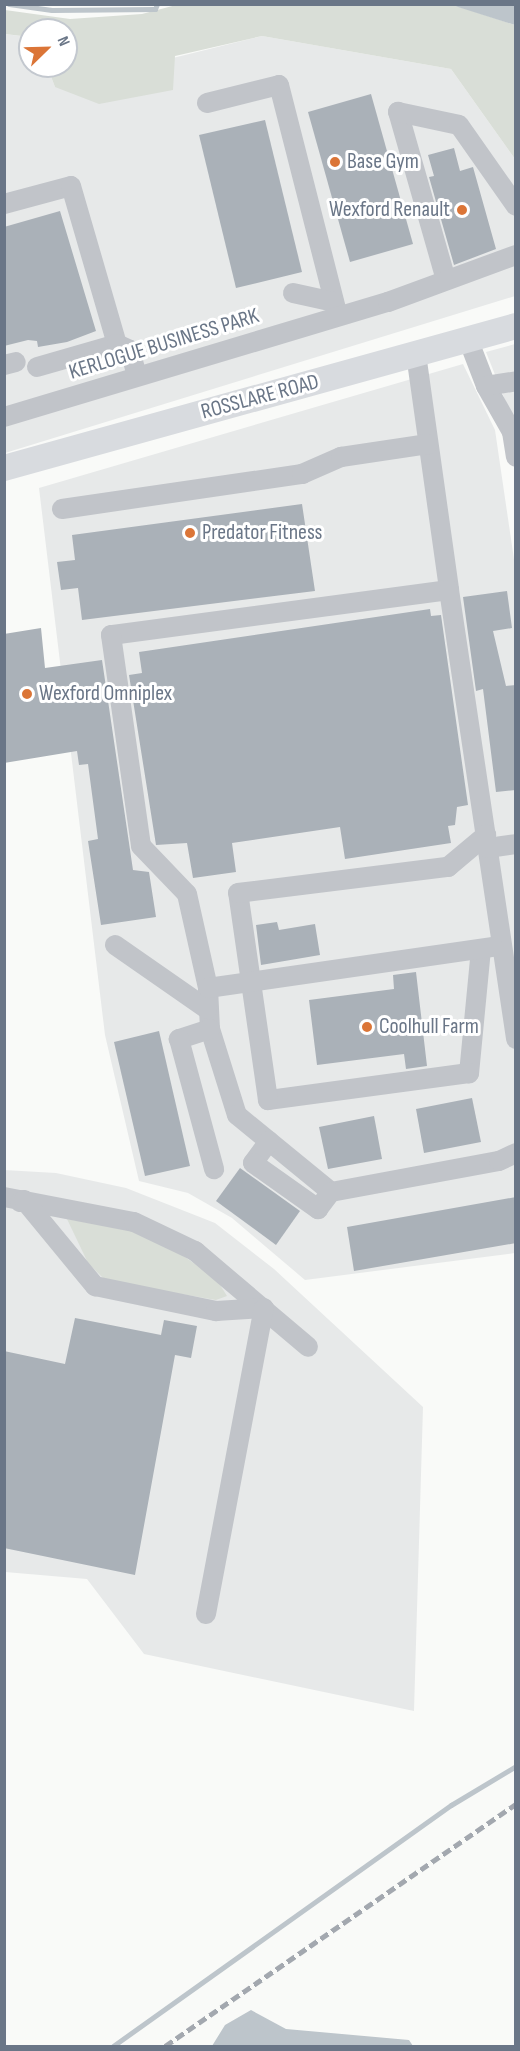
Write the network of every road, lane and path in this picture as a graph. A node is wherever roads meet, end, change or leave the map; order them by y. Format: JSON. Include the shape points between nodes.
{"nodes":[{"id":1,"x":207,"y":103,"type":"dead end"},
{"id":2,"x":4,"y":204,"type":"edge"},
{"id":3,"x":516,"y":206,"type":"edge"},
{"id":4,"x":516,"y":255,"type":"edge"},
{"id":5,"x":446,"y":280,"type":"junction"},
{"id":6,"x":293,"y":293,"type":"dead end"},
{"id":7,"x":336,"y":309,"type":"junction"},
{"id":8,"x":516,"y":326,"type":"edge"},
{"id":9,"x":468,"y":339,"type":"junction"},
{"id":10,"x":117,"y":344,"type":"junction"},
{"id":11,"x":416,"y":354,"type":"junction"},
{"id":12,"x":38,"y":367,"type":"dead end"},
{"id":13,"x":137,"y":376,"type":"junction"},
{"id":14,"x":516,"y":381,"type":"edge"},
{"id":15,"x":486,"y":386,"type":"junction"},
{"id":16,"x":4,"y":417,"type":"edge"},
{"id":17,"x":428,"y":444,"type":"junction"},
{"id":18,"x":516,"y":457,"type":"edge"},
{"id":19,"x":4,"y":468,"type":"edge"},
{"id":20,"x":62,"y":509,"type":"dead end"},
{"id":21,"x":449,"y":590,"type":"junction"},
{"id":22,"x":487,"y":842,"type":"junction"},
{"id":23,"x":516,"y":844,"type":"edge"},
{"id":24,"x":115,"y":945,"type":"dead end"},
{"id":25,"x":501,"y":945,"type":"junction"},
{"id":26,"x":482,"y":949,"type":"junction"},
{"id":27,"x":511,"y":977,"type":"edge"},
{"id":28,"x":251,"y":981,"type":"junction"},
{"id":29,"x":208,"y":988,"type":"junction"},
{"id":30,"x":207,"y":1009,"type":"junction"},
{"id":31,"x":210,"y":1029,"type":"junction"},
{"id":32,"x":516,"y":1039,"type":"edge"},
{"id":33,"x":269,"y":1141,"type":"junction"},
{"id":34,"x":516,"y":1154,"type":"edge"},
{"id":35,"x":214,"y":1169,"type":"dead end"},
{"id":36,"x":331,"y":1191,"type":"junction"},
{"id":37,"x":14,"y":1198,"type":"edge"},
{"id":38,"x":4,"y":1207,"type":"edge"},
{"id":39,"x":264,"y":1308,"type":"junction"},
{"id":40,"x":308,"y":1347,"type":"dead end"},
{"id":41,"x":206,"y":1614,"type":"dead end"}],
"edges":[{"from":1,"to":7,"type":"street","via":[[279,85]]},
{"from":2,"to":10,"type":"street","via":[[71,186]]},
{"from":3,"to":5,"type":"street","via":[[459,125],[398,112]]},
{"from":4,"to":5,"type":"street","name":"KERLOGUE BUSINESS PARK"},
{"from":5,"to":7,"type":"street","name":"KERLOGUE BUSINESS PARK","via":[[388,302]]},
{"from":6,"to":7,"type":"street"},
{"from":7,"to":13,"type":"street","name":"KERLOGUE BUSINESS PARK"},
{"from":8,"to":9,"type":"main road","name":"ROSSLARE ROAD"},
{"from":9,"to":11,"type":"main road","name":"ROSSLARE ROAD"},
{"from":9,"to":15,"type":"street"},
{"from":10,"to":12,"type":"street"},
{"from":10,"to":13,"type":"street","via":[[129,350]]},
{"from":11,"to":17,"type":"street"},
{"from":11,"to":19,"type":"main road","name":"ROSSLARE ROAD"},
{"from":13,"to":16,"type":"street","name":"KERLOGUE BUSINESS PARK"},
{"from":14,"to":15,"type":"street"},
{"from":15,"to":18,"type":"street","via":[[512,432]]},
{"from":17,"to":20,"type":"street","via":[[341,457],[302,474]]},
{"from":17,"to":21,"type":"street"},
{"from":21,"to":22,"type":"street"},
{"from":21,"to":29,"type":"street","via":[[111,635],[141,846],[187,894]]},
{"from":22,"to":23,"type":"street"},
{"from":22,"to":25,"type":"street"},
{"from":22,"to":28,"type":"street","via":[[447,867],[238,893]]},
{"from":24,"to":30,"type":"street"},
{"from":25,"to":26,"type":"street"},
{"from":25,"to":27,"type":"street"},
{"from":26,"to":28,"type":"street"},
{"from":26,"to":28,"type":"street","via":[[469,1073],[268,1100]]},
{"from":27,"to":32,"type":"street"},
{"from":28,"to":29,"type":"street"},
{"from":29,"to":30,"type":"street"},
{"from":30,"to":31,"type":"street"},
{"from":31,"to":33,"type":"street","via":[[237,1115]]},
{"from":31,"to":35,"type":"street","via":[[179,1039]]},
{"from":33,"to":36,"type":"street"},
{"from":33,"to":36,"type":"street","via":[[253,1163],[318,1209]]},
{"from":34,"to":36,"type":"street","via":[[499,1161]]},
{"from":37,"to":38,"type":"street","via":[[14,1208]]},
{"from":37,"to":39,"type":"street","via":[[134,1222],[195,1251]]},
{"from":37,"to":39,"type":"street","via":[[95,1286],[216,1311]]},
{"from":39,"to":40,"type":"street"},
{"from":39,"to":41,"type":"street"}]}
